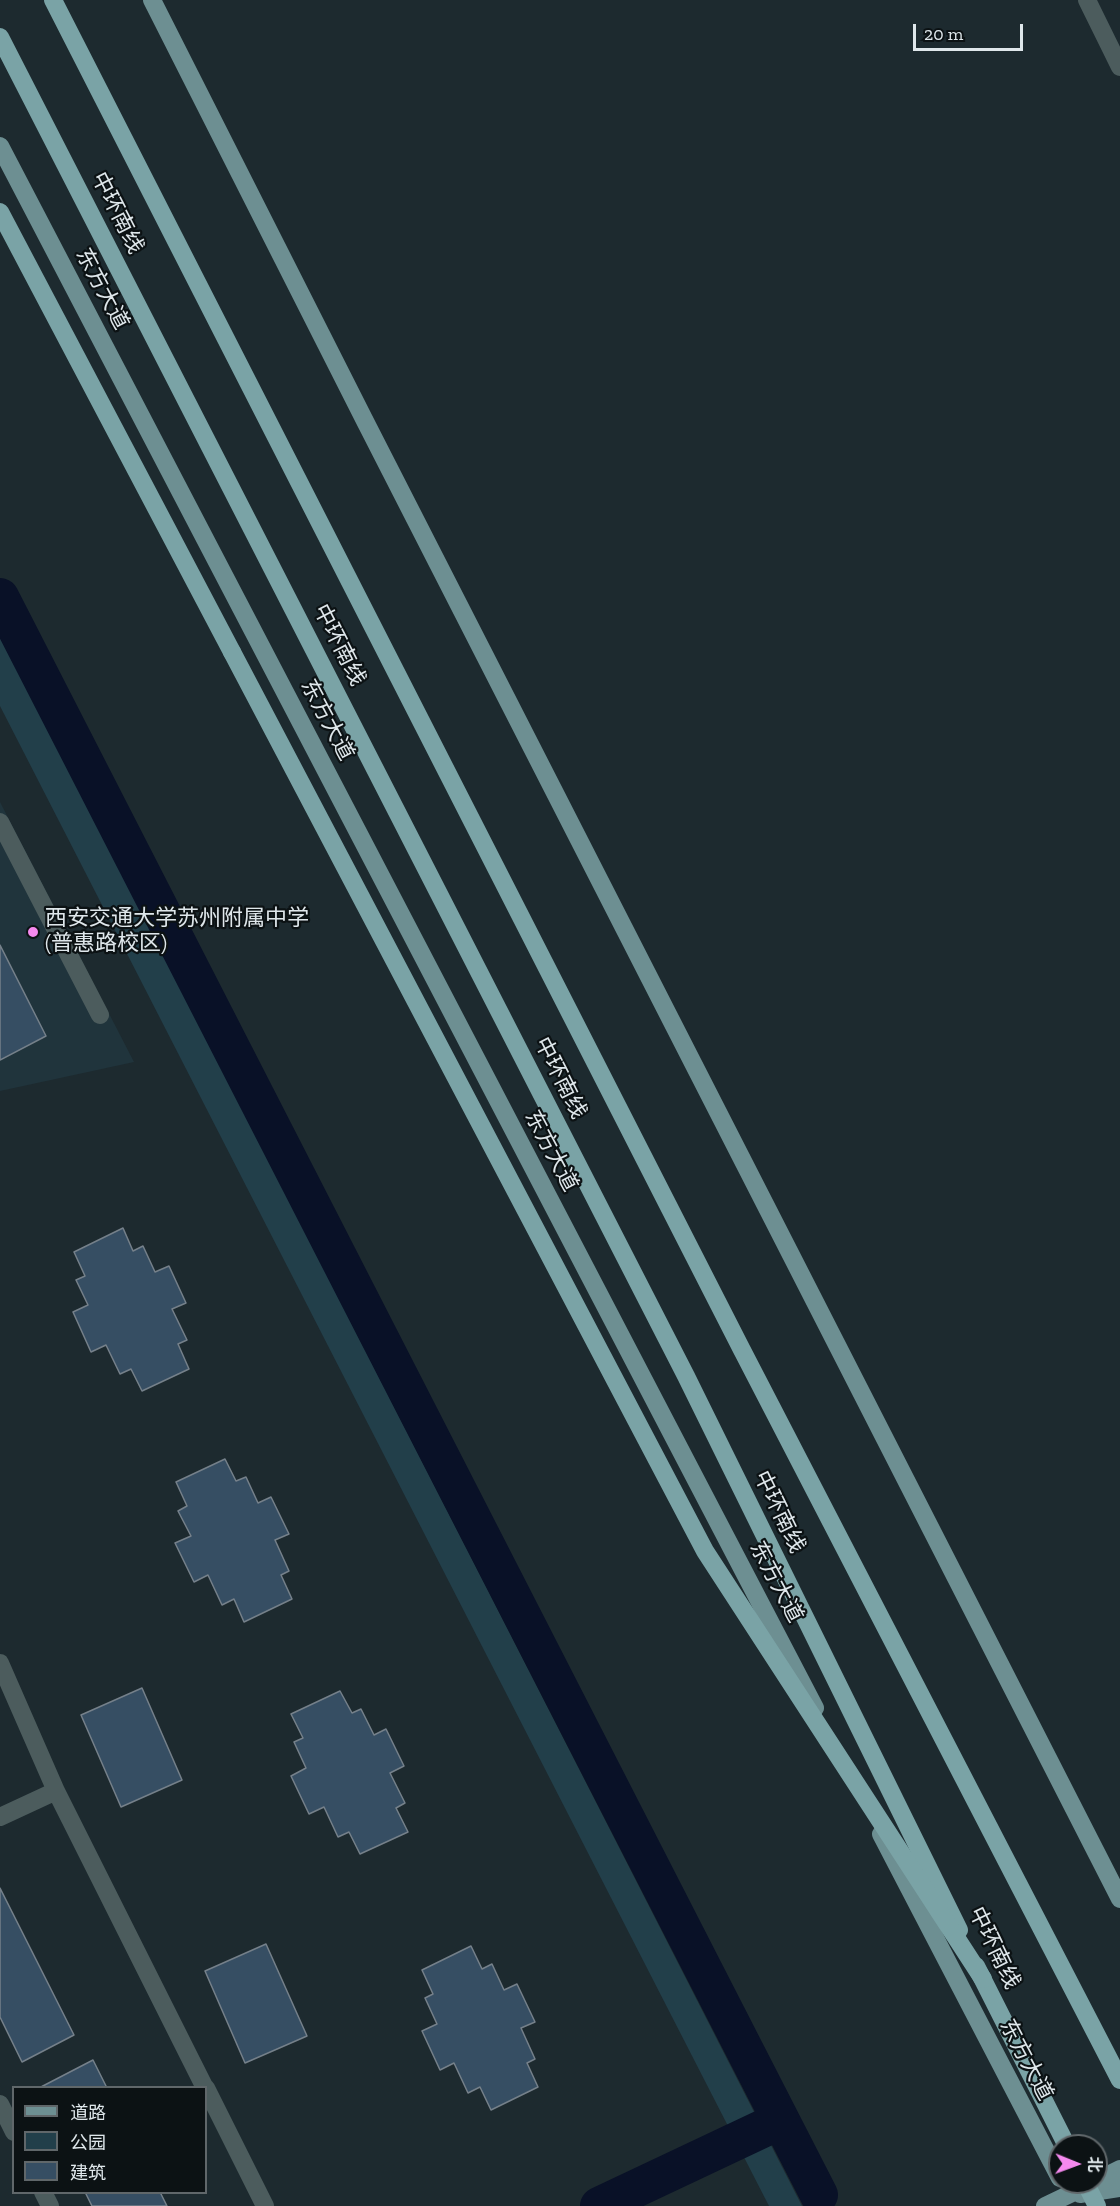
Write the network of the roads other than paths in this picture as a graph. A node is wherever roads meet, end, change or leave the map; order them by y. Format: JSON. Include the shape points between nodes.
{"nodes":[{"id":1,"x":53,"y":0,"type":"edge"},
{"id":2,"x":152,"y":0,"type":"edge"},
{"id":3,"x":1087,"y":0,"type":"edge"},
{"id":4,"x":0,"y":37,"type":"edge"},
{"id":5,"x":1120,"y":67,"type":"edge"},
{"id":6,"x":0,"y":146,"type":"edge"},
{"id":7,"x":0,"y":212,"type":"edge"},
{"id":8,"x":0,"y":822,"type":"edge"},
{"id":9,"x":100,"y":1015,"type":"dead end"},
{"id":10,"x":0,"y":1663,"type":"edge"},
{"id":11,"x":56,"y":1791,"type":"junction"},
{"id":12,"x":0,"y":1816,"type":"edge"},
{"id":13,"x":1120,"y":1899,"type":"edge"},
{"id":14,"x":983,"y":1979,"type":"junction"},
{"id":15,"x":1120,"y":2080,"type":"edge"},
{"id":16,"x":204,"y":2086,"type":"edge"},
{"id":17,"x":207,"y":2092,"type":"edge"},
{"id":18,"x":0,"y":2104,"type":"edge"},
{"id":19,"x":12,"y":2128,"type":"edge"},
{"id":20,"x":1061,"y":2134,"type":"edge"},
{"id":21,"x":1048,"y":2155,"type":"edge"},
{"id":22,"x":1069,"y":2194,"type":"edge"},
{"id":23,"x":265,"y":2206,"type":"edge"},
{"id":24,"x":1045,"y":2206,"type":"edge"}],
"edges":[{"from":1,"to":15,"type":"highway","name":"中环南线","via":[[736,1339]]},
{"from":2,"to":13,"type":"main road"},
{"from":3,"to":5,"type":"street"},
{"from":4,"to":14,"type":"highway","name":"中环南线","bridge":true,"via":[[686,1376]]},
{"from":6,"to":21,"type":"main road","name":"东方大道"},
{"from":7,"to":14,"type":"highway","bridge":true,"via":[[705,1551]]},
{"from":8,"to":9,"type":"street"},
{"from":10,"to":11,"type":"street"},
{"from":11,"to":12,"type":"street"},
{"from":11,"to":16,"type":"street"},
{"from":14,"to":20,"type":"highway","name":"中环南线"},
{"from":17,"to":23,"type":"street"},
{"from":18,"to":19,"type":"street"},
{"from":22,"to":24,"type":"main road"}]}
